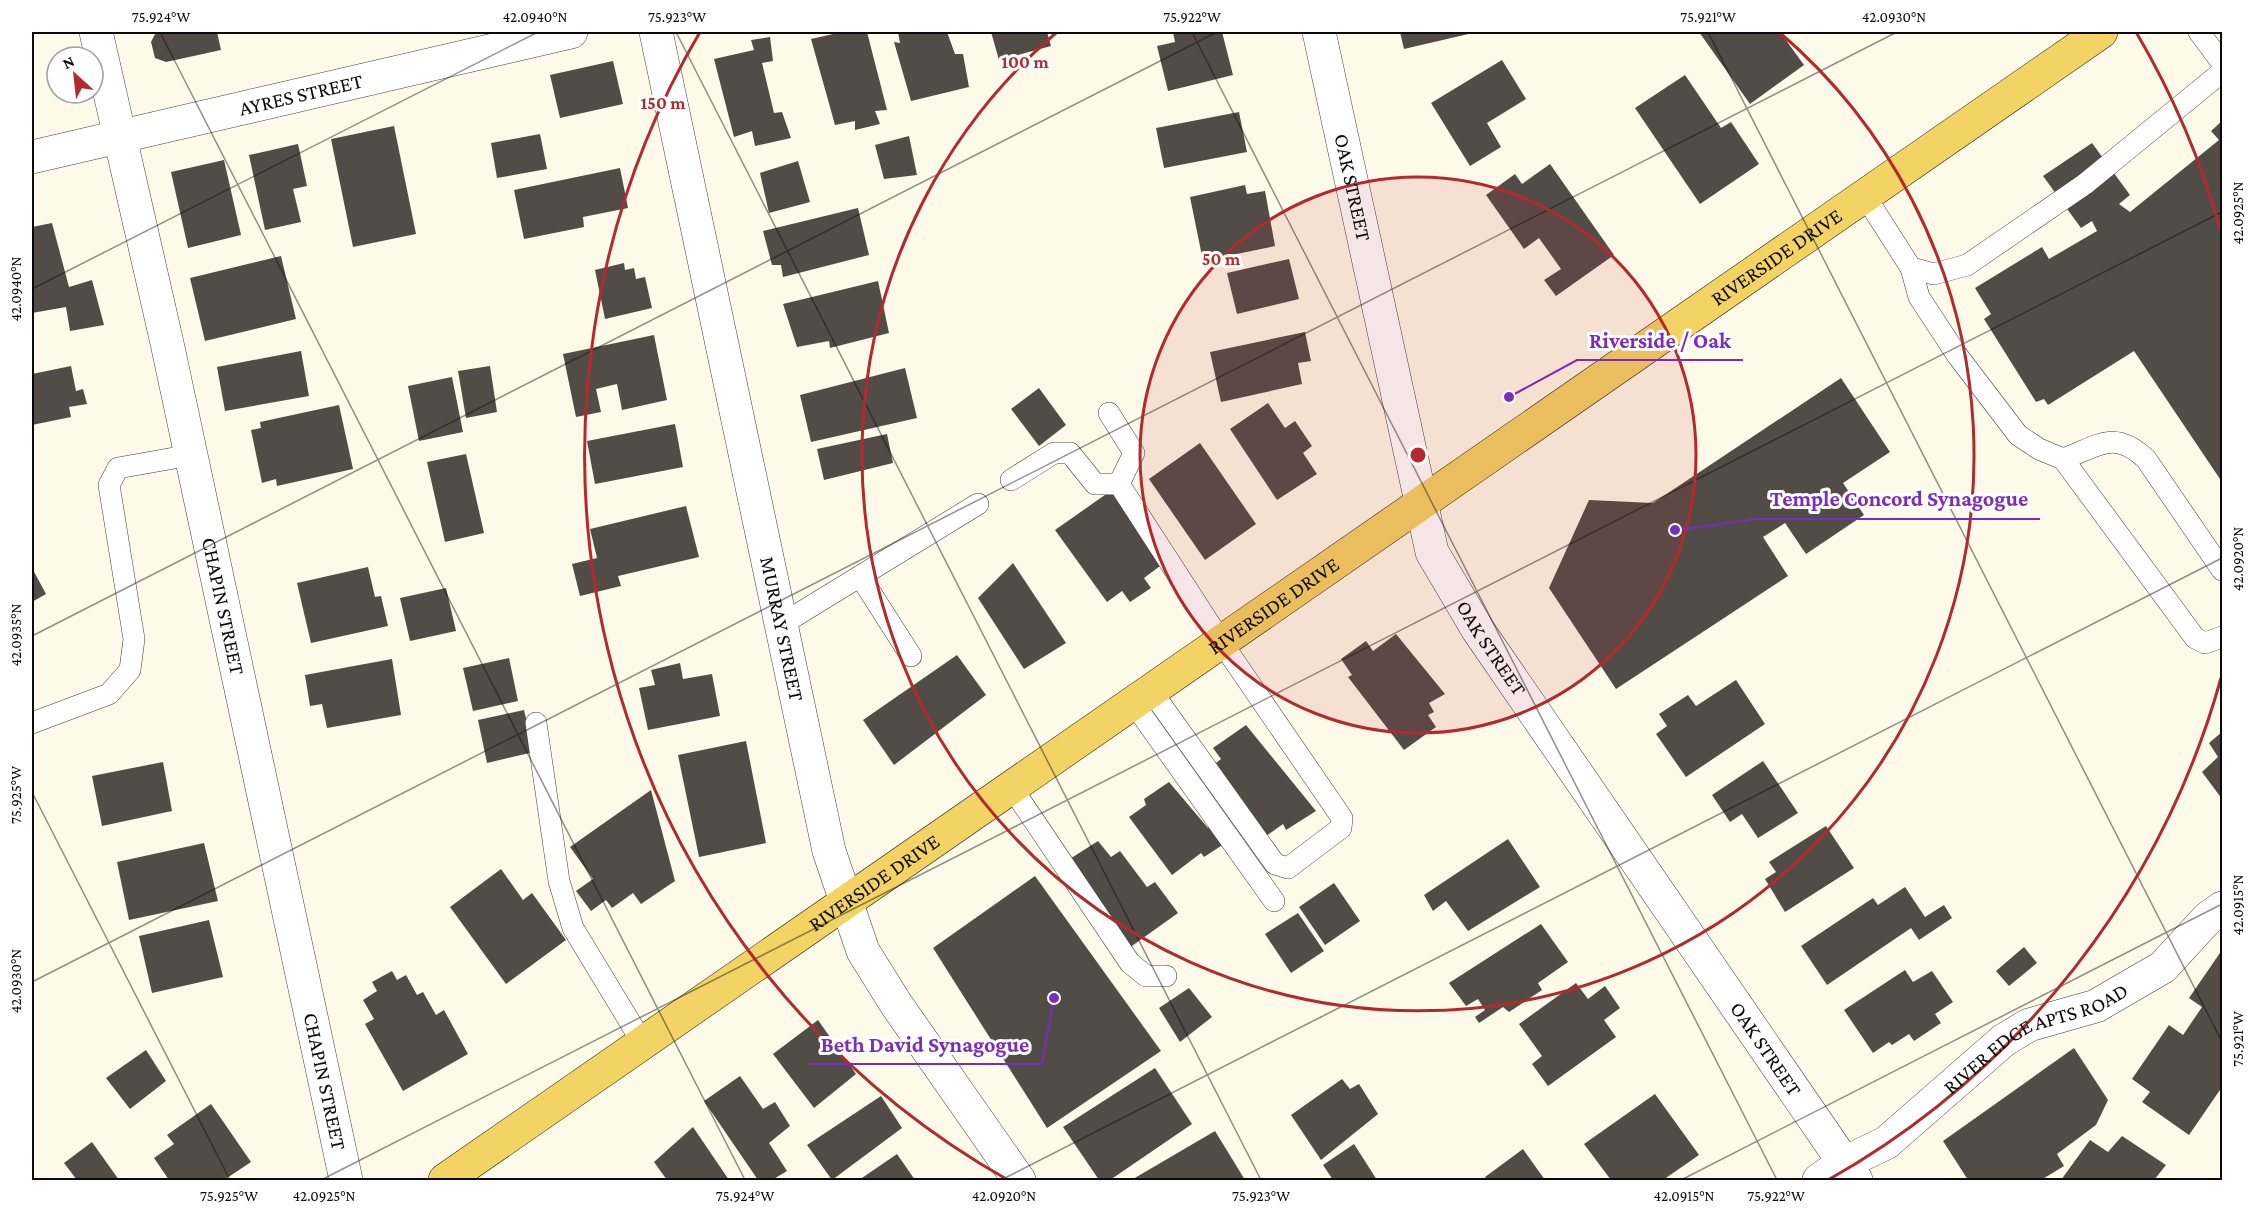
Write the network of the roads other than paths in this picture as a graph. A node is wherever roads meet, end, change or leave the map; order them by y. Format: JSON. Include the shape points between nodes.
{"nodes":[{"id":1,"x":96,"y":32,"type":"edge"},
{"id":2,"x":571,"y":32,"type":"edge"},
{"id":3,"x":656,"y":32,"type":"edge"},
{"id":4,"x":1319,"y":32,"type":"edge"},
{"id":5,"x":2101,"y":32,"type":"edge"},
{"id":6,"x":2199,"y":32,"type":"edge"},
{"id":7,"x":2223,"y":63,"type":"edge"},
{"id":8,"x":2223,"y":72,"type":"edge"},
{"id":9,"x":119,"y":137,"type":"junction"},
{"id":10,"x":32,"y":157,"type":"edge"},
{"id":11,"x":1865,"y":196,"type":"junction"},
{"id":12,"x":1911,"y":268,"type":"junction"},
{"id":13,"x":1109,"y":413,"type":"dead end"},
{"id":14,"x":191,"y":455,"type":"junction"},
{"id":15,"x":2063,"y":459,"type":"junction"},
{"id":16,"x":1011,"y":480,"type":"dead end"},
{"id":17,"x":1119,"y":484,"type":"junction"},
{"id":18,"x":978,"y":504,"type":"dead end"},
{"id":19,"x":1421,"y":504,"type":"junction"},
{"id":20,"x":2223,"y":570,"type":"edge"},
{"id":21,"x":860,"y":576,"type":"junction"},
{"id":22,"x":782,"y":624,"type":"junction"},
{"id":23,"x":2223,"y":637,"type":"edge"},
{"id":24,"x":1222,"y":643,"type":"junction"},
{"id":25,"x":911,"y":656,"type":"dead end"},
{"id":26,"x":1143,"y":698,"type":"junction"},
{"id":27,"x":32,"y":723,"type":"edge"},
{"id":28,"x":536,"y":723,"type":"dead end"},
{"id":29,"x":1012,"y":788,"type":"junction"},
{"id":30,"x":1274,"y":901,"type":"dead end"},
{"id":31,"x":845,"y":904,"type":"junction"},
{"id":32,"x":2223,"y":908,"type":"edge"},
{"id":33,"x":1166,"y":976,"type":"dead end"},
{"id":34,"x":642,"y":1042,"type":"junction"},
{"id":35,"x":1840,"y":1175,"type":"edge"},
{"id":36,"x":346,"y":1180,"type":"edge"},
{"id":37,"x":444,"y":1180,"type":"edge"},
{"id":38,"x":1019,"y":1180,"type":"edge"}],
"edges":[{"from":1,"to":9,"type":"street","name":"CHAPIN STREET"},
{"from":2,"to":9,"type":"street","name":"AYRES STREET"},
{"from":3,"to":22,"type":"street","name":"MURRAY STREET"},
{"from":4,"to":19,"type":"street","name":"OAK STREET"},
{"from":5,"to":11,"type":"main road","name":"RIVERSIDE DRIVE"},
{"from":6,"to":7,"type":"lane"},
{"from":8,"to":12,"type":"lane","via":[[2085,184],[1967,265],[1934,274]]},
{"from":9,"to":10,"type":"street","name":"AYRES STREET"},
{"from":9,"to":14,"type":"street","name":"CHAPIN STREET"},
{"from":11,"to":12,"type":"lane"},
{"from":11,"to":19,"type":"main road","name":"RIVERSIDE DRIVE"},
{"from":12,"to":15,"type":"lane","via":[[1919,297],[2018,435]]},
{"from":13,"to":17,"type":"lane","via":[[1134,453]]},
{"from":14,"to":27,"type":"lane","via":[[118,468],[109,485],[134,639],[130,670],[109,694]]},
{"from":14,"to":36,"type":"street","name":"CHAPIN STREET"},
{"from":15,"to":20,"type":"lane","via":[[2115,440],[2131,445],[2146,459]]},
{"from":15,"to":23,"type":"lane","via":[[2195,638],[2205,643]]},
{"from":16,"to":17,"type":"lane","via":[[1054,453],[1070,453],[1095,484]]},
{"from":17,"to":24,"type":"lane"},
{"from":18,"to":21,"type":"lane"},
{"from":19,"to":24,"type":"main road","name":"RIVERSIDE DRIVE"},
{"from":19,"to":35,"type":"street","name":"OAK STREET","via":[[1432,552],[1478,630]]},
{"from":21,"to":22,"type":"lane"},
{"from":21,"to":25,"type":"lane"},
{"from":22,"to":31,"type":"street","name":"MURRAY STREET","via":[[829,851]]},
{"from":24,"to":26,"type":"main road","name":"RIVERSIDE DRIVE"},
{"from":24,"to":26,"type":"lane","via":[[1342,818],[1341,828],[1288,868],[1275,864]]},
{"from":26,"to":29,"type":"main road","name":"RIVERSIDE DRIVE"},
{"from":26,"to":30,"type":"lane"},
{"from":28,"to":34,"type":"lane","via":[[559,881],[573,928]]},
{"from":29,"to":31,"type":"main road","name":"RIVERSIDE DRIVE"},
{"from":29,"to":33,"type":"lane","via":[[1130,963],[1146,976]]},
{"from":31,"to":34,"type":"main road","name":"RIVERSIDE DRIVE"},
{"from":31,"to":38,"type":"street","name":"MURRAY STREET","via":[[863,951],[896,1004]]},
{"from":32,"to":35,"type":"street","name":"RIVER EDGE APTS ROAD","via":[[2208,918],[2163,967],[2096,1006],[2029,1025],[2004,1040],[1886,1143]]},
{"from":34,"to":37,"type":"main road","name":"RIVERSIDE DRIVE"}]}
